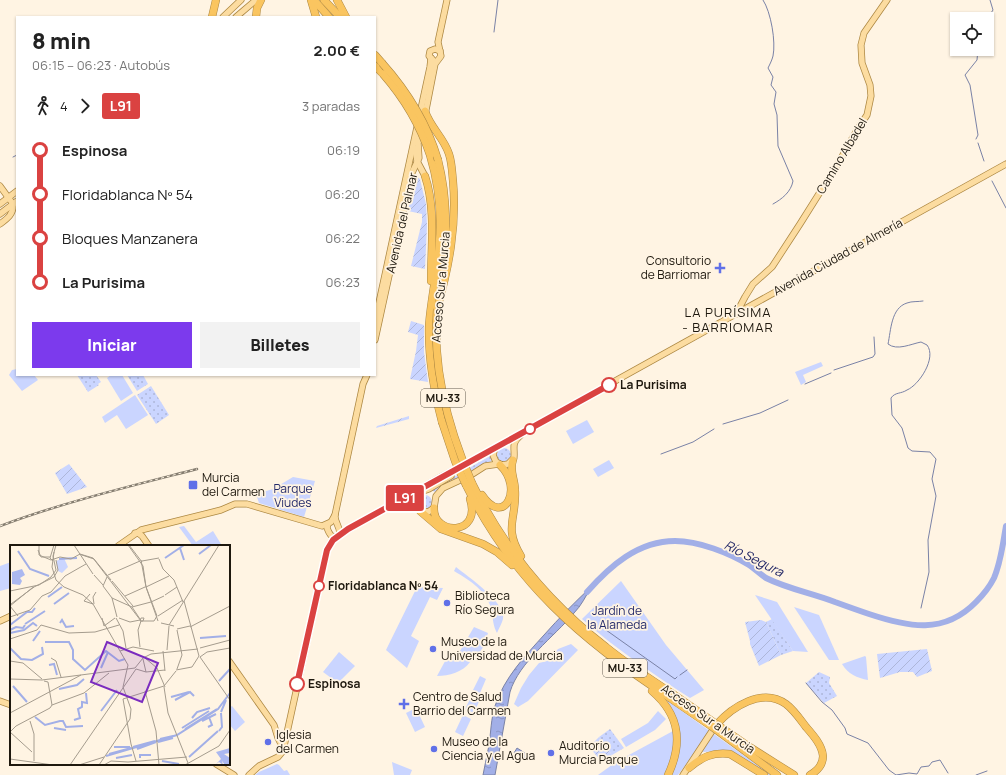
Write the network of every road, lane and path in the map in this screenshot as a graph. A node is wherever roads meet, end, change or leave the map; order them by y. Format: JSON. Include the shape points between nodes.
{"nodes":[{"id":1,"x":216,"y":0,"type":"edge"},
{"id":2,"x":241,"y":0,"type":"edge"},
{"id":3,"x":256,"y":0,"type":"edge"},
{"id":4,"x":261,"y":0,"type":"edge"},
{"id":5,"x":312,"y":0,"type":"edge"},
{"id":6,"x":324,"y":0,"type":"edge"},
{"id":7,"x":337,"y":0,"type":"edge"},
{"id":8,"x":447,"y":0,"type":"edge"},
{"id":9,"x":887,"y":0,"type":"edge"},
{"id":10,"x":212,"y":16,"type":"edge"},
{"id":11,"x":224,"y":16,"type":"edge"},
{"id":12,"x":237,"y":16,"type":"edge"},
{"id":13,"x":256,"y":16,"type":"edge"},
{"id":14,"x":316,"y":16,"type":"edge"},
{"id":15,"x":328,"y":16,"type":"edge"},
{"id":16,"x":339,"y":16,"type":"edge"},
{"id":17,"x":345,"y":16,"type":"edge"},
{"id":18,"x":438,"y":42,"type":"junction"},
{"id":19,"x":432,"y":49,"type":"junction"},
{"id":20,"x":440,"y":51,"type":"junction"},
{"id":21,"x":430,"y":58,"type":"junction"},
{"id":22,"x":437,"y":60,"type":"junction"},
{"id":23,"x":379,"y":65,"type":"edge"},
{"id":24,"x":424,"y":114,"type":"junction"},
{"id":25,"x":414,"y":140,"type":"junction"},
{"id":26,"x":418,"y":162,"type":"junction"},
{"id":27,"x":1006,"y":164,"type":"edge"},
{"id":28,"x":411,"y":174,"type":"junction"},
{"id":29,"x":425,"y":176,"type":"junction"},
{"id":30,"x":0,"y":186,"type":"edge"},
{"id":31,"x":16,"y":191,"type":"edge"},
{"id":32,"x":5,"y":194,"type":"edge"},
{"id":33,"x":15,"y":203,"type":"edge"},
{"id":34,"x":0,"y":204,"type":"edge"},
{"id":35,"x":0,"y":214,"type":"edge"},
{"id":36,"x":0,"y":224,"type":"edge"},
{"id":37,"x":745,"y":297,"type":"junction"},
{"id":38,"x":765,"y":298,"type":"junction"},
{"id":39,"x":757,"y":302,"type":"junction"},
{"id":40,"x":434,"y":308,"type":"junction"},
{"id":41,"x":746,"y":308,"type":"junction"},
{"id":42,"x":736,"y":314,"type":"junction"},
{"id":43,"x":376,"y":316,"type":"edge"},
{"id":44,"x":376,"y":335,"type":"edge"},
{"id":45,"x":364,"y":376,"type":"edge"},
{"id":46,"x":367,"y":376,"type":"edge"},
{"id":47,"x":363,"y":384,"type":"junction"},
{"id":48,"x":524,"y":432,"type":"junction"},
{"id":49,"x":502,"y":444,"type":"junction"},
{"id":50,"x":495,"y":448,"type":"junction"},
{"id":51,"x":513,"y":450,"type":"junction"},
{"id":52,"x":513,"y":460,"type":"junction"},
{"id":53,"x":471,"y":462,"type":"junction"},
{"id":54,"x":499,"y":464,"type":"junction"},
{"id":55,"x":469,"y":484,"type":"junction"},
{"id":56,"x":402,"y":500,"type":"junction"},
{"id":57,"x":414,"y":503,"type":"junction"},
{"id":58,"x":434,"y":508,"type":"junction"},
{"id":59,"x":420,"y":511,"type":"junction"},
{"id":60,"x":331,"y":524,"type":"junction"},
{"id":61,"x":146,"y":529,"type":"junction"},
{"id":62,"x":135,"y":534,"type":"junction"},
{"id":63,"x":339,"y":534,"type":"junction"},
{"id":64,"x":144,"y":539,"type":"junction"},
{"id":65,"x":119,"y":545,"type":"edge"},
{"id":66,"x":148,"y":545,"type":"edge"},
{"id":67,"x":549,"y":598,"type":"junction"},
{"id":68,"x":10,"y":616,"type":"edge"},
{"id":69,"x":0,"y":621,"type":"edge"},
{"id":70,"x":585,"y":633,"type":"junction"},
{"id":71,"x":230,"y":662,"type":"edge"},
{"id":72,"x":0,"y":701,"type":"edge"},
{"id":73,"x":10,"y":705,"type":"edge"},
{"id":74,"x":716,"y":725,"type":"joint"},
{"id":75,"x":276,"y":730,"type":"junction"},
{"id":76,"x":287,"y":732,"type":"junction"},
{"id":77,"x":747,"y":748,"type":"junction"},
{"id":78,"x":283,"y":749,"type":"junction"},
{"id":79,"x":697,"y":754,"type":"junction"},
{"id":80,"x":706,"y":756,"type":"junction"},
{"id":81,"x":218,"y":765,"type":"edge"},
{"id":82,"x":689,"y":768,"type":"junction"},
{"id":83,"x":234,"y":775,"type":"edge"},
{"id":84,"x":249,"y":775,"type":"edge"},
{"id":85,"x":668,"y":775,"type":"edge"},
{"id":86,"x":683,"y":775,"type":"edge"},
{"id":87,"x":764,"y":775,"type":"edge"},
{"id":88,"x":777,"y":775,"type":"edge"},
{"id":89,"x":786,"y":775,"type":"edge"},
{"id":90,"x":794,"y":775,"type":"edge"},
{"id":91,"x":810,"y":775,"type":"edge"}],
"edges":[{"from":1,"to":10,"type":"highway"},
{"from":2,"to":11,"type":"main road"},
{"from":3,"to":12,"type":"main road"},
{"from":4,"to":13,"type":"highway"},
{"from":5,"to":14,"type":"highway"},
{"from":5,"to":15,"type":"highway"},
{"from":6,"to":16,"type":"highway"},
{"from":7,"to":17,"type":"highway"},
{"from":8,"to":18,"type":"main road"},
{"from":9,"to":37,"type":"main road","name":"Camino Albadel","via":[[864,33],[861,45],[862,62],[872,96],[868,115],[773,265],[757,279]]},
{"from":18,"to":19,"type":"main road"},
{"from":18,"to":20,"type":"main road"},
{"from":19,"to":20,"type":"main road"},
{"from":19,"to":21,"type":"main road","via":[[429,53]]},
{"from":20,"to":22,"type":"main road","via":[[441,56]]},
{"from":21,"to":22,"type":"main road"},
{"from":21,"to":24,"type":"main road","name":"Avenida del Palmar"},
{"from":22,"to":24,"type":"main road","name":"Avenida del Palmar"},
{"from":23,"to":40,"type":"highway","name":"Acceso Sur a Murcia","number":"MU-33","bridge":true,"via":[[408,108],[421,131],[430,155],[438,192],[441,224]]},
{"from":23,"to":40,"type":"highway","name":"Acceso Sur a Murcia","number":"MU-33","bridge":true,"via":[[400,84],[414,104],[438,160],[444,191],[446,223],[445,245]]},
{"from":24,"to":25,"type":"main road","name":"Avenida del Palmar"},
{"from":24,"to":26,"type":"main road","name":"Avenida del Palmar"},
{"from":24,"to":40,"type":"highway","via":[[449,153],[454,193],[451,248],[444,283]]},
{"from":25,"to":26,"type":"main road"},
{"from":25,"to":43,"type":"main road","name":"Avenida del Palmar"},
{"from":26,"to":28,"type":"main road","name":"Avenida del Palmar"},
{"from":26,"to":29,"type":"main road"},
{"from":27,"to":38,"type":"main road","name":"Avenida Ciudad de Almería"},
{"from":28,"to":29,"type":"main road","via":[[419,172]]},
{"from":28,"to":44,"type":"main road","name":"Avenida del Palmar"},
{"from":29,"to":40,"type":"highway","via":[[432,226]]},
{"from":30,"to":32,"type":"main road"},
{"from":31,"to":32,"type":"main road"},
{"from":32,"to":33,"type":"main road"},
{"from":32,"to":34,"type":"main road"},
{"from":33,"to":35,"type":"main road"},
{"from":33,"to":36,"type":"main road","via":[[11,215]]},
{"from":37,"to":39,"type":"main road","via":[[747,302]]},
{"from":37,"to":42,"type":"main road","name":"Camino Albadel"},
{"from":38,"to":39,"type":"main road","name":"Avenida Ciudad de Almería"},
{"from":38,"to":41,"type":"main road","via":[[767,301],[753,308]]},
{"from":39,"to":41,"type":"main road","name":"Avenida Ciudad de Almería"},
{"from":40,"to":55,"type":"highway","name":"Acceso Sur a Murcia","number":"MU-33","bridge":true,"via":[[442,392]]},
{"from":41,"to":42,"type":"main road","name":"Avenida Ciudad de Almería"},
{"from":42,"to":48,"type":"main road","name":"Avenida Ciudad de Almería"},
{"from":45,"to":47,"type":"main road"},
{"from":46,"to":47,"type":"main road"},
{"from":47,"to":60,"type":"main road"},
{"from":48,"to":49,"type":"main road","name":"Avenida Ciudad de Almería"},
{"from":48,"to":51,"type":"main road","name":"Avenida Ciudad de Almería","via":[[515,441]]},
{"from":49,"to":50,"type":"main road"},
{"from":49,"to":51,"type":"main road"},
{"from":50,"to":53,"type":"main road"},
{"from":50,"to":54,"type":"main road","via":[[493,457]]},
{"from":51,"to":52,"type":"main road"},
{"from":52,"to":54,"type":"main road","via":[[506,465]]},
{"from":52,"to":67,"type":"highway","via":[[511,471],[515,494],[512,536],[520,555],[541,582]]},
{"from":53,"to":56,"type":"main road"},
{"from":53,"to":57,"type":"main road","via":[[418,493]]},
{"from":54,"to":55,"type":"highway","via":[[506,472],[511,491],[506,505],[491,506]]},
{"from":54,"to":58,"type":"main road","via":[[485,466],[444,487],[437,495]]},
{"from":55,"to":58,"type":"highway","via":[[473,510],[465,524],[455,528],[442,525],[436,518]]},
{"from":55,"to":67,"type":"highway","name":"Acceso Sur a Murcia","number":"MU-33","via":[[504,540]]},
{"from":56,"to":57,"type":"main road","via":[[408,498]]},
{"from":56,"to":63,"type":"main road"},
{"from":57,"to":59,"type":"main road"},
{"from":58,"to":59,"type":"main road","via":[[428,512]]},
{"from":59,"to":67,"type":"highway","via":[[441,529],[475,540],[497,552]]},
{"from":60,"to":61,"type":"main road","via":[[321,526],[250,505],[237,504]]},
{"from":60,"to":63,"type":"main road"},
{"from":60,"to":63,"type":"main road","via":[[327,528],[330,535],[332,537]]},
{"from":61,"to":62,"type":"main road"},
{"from":61,"to":64,"type":"main road","via":[[143,532]]},
{"from":62,"to":64,"type":"main road","via":[[140,533]]},
{"from":62,"to":65,"type":"main road"},
{"from":63,"to":76,"type":"main road","via":[[327,548]]},
{"from":64,"to":66,"type":"main road"},
{"from":67,"to":70,"type":"highway","name":"Acceso Sur a Murcia","number":"MU-33"},
{"from":68,"to":69,"type":"main road"},
{"from":70,"to":77,"type":"highway","name":"Acceso Sur a Murcia","number":"MU-33","bridge":true,"via":[[627,670],[671,696],[711,726]]},
{"from":70,"to":85,"type":"highway","via":[[669,709],[676,729],[677,742]]},
{"from":71,"to":75,"type":"main road"},
{"from":72,"to":73,"type":"main road"},
{"from":74,"to":79,"type":"main road"},
{"from":74,"to":91,"type":"highway","via":[[722,718],[751,700],[768,698],[785,704],[805,725],[822,750],[821,764]]},
{"from":75,"to":76,"type":"main road","via":[[280,733]]},
{"from":75,"to":78,"type":"main road"},
{"from":76,"to":78,"type":"main road"},
{"from":77,"to":88,"type":"highway","name":"Acceso Sur a Murcia","number":"MU-33"},
{"from":77,"to":89,"type":"highway","name":"Acceso Sur a Murcia","number":"MU-33"},
{"from":77,"to":90,"type":"highway"},
{"from":78,"to":84,"type":"main road","via":[[280,755],[262,764]]},
{"from":79,"to":80,"type":"highway"},
{"from":79,"to":82,"type":"main road"},
{"from":80,"to":82,"type":"highway"},
{"from":80,"to":87,"type":"highway","via":[[715,753],[730,754]]},
{"from":81,"to":83,"type":"main road"},
{"from":82,"to":86,"type":"main road"}]}
